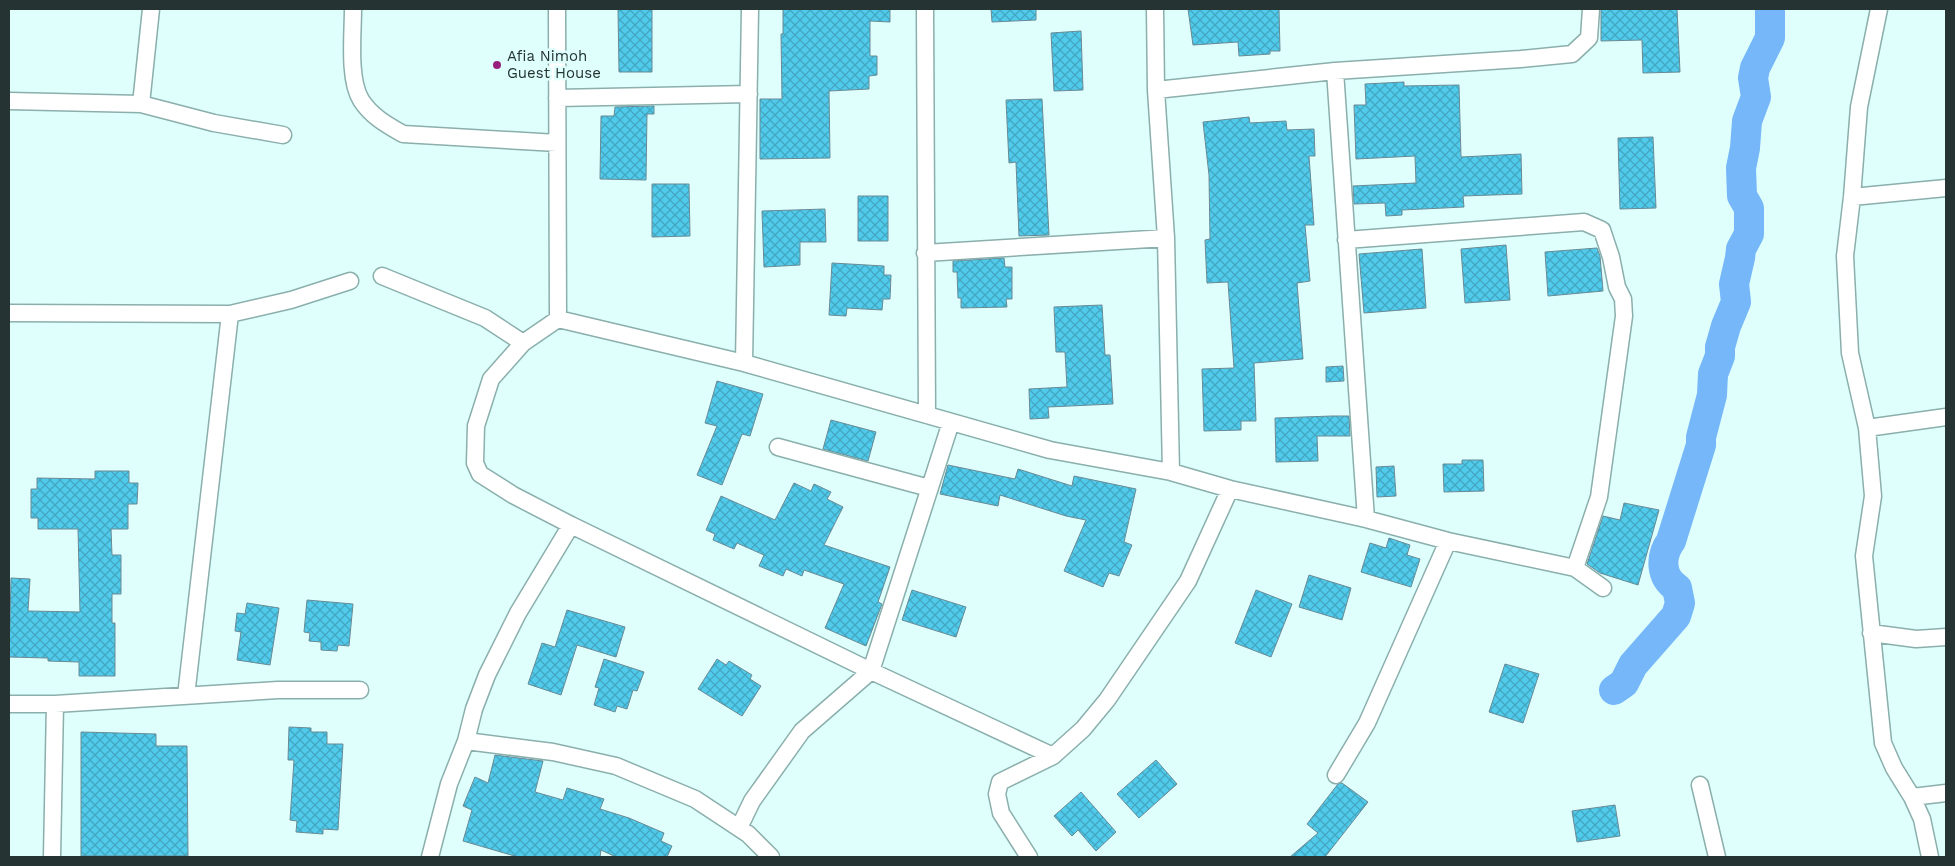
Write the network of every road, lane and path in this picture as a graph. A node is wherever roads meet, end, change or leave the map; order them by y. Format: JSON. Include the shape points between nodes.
{"nodes":[{"id":1,"x":152,"y":9,"type":"edge"},
{"id":2,"x":353,"y":9,"type":"edge"},
{"id":3,"x":557,"y":9,"type":"edge"},
{"id":4,"x":750,"y":9,"type":"edge"},
{"id":5,"x":925,"y":9,"type":"edge"},
{"id":6,"x":1155,"y":9,"type":"edge"},
{"id":7,"x":1591,"y":9,"type":"edge"},
{"id":8,"x":1879,"y":9,"type":"edge"},
{"id":9,"x":1334,"y":71,"type":"junction"},
{"id":10,"x":1156,"y":90,"type":"junction"},
{"id":11,"x":749,"y":94,"type":"junction"},
{"id":12,"x":557,"y":98,"type":"junction"},
{"id":13,"x":9,"y":101,"type":"edge"},
{"id":14,"x":141,"y":104,"type":"junction"},
{"id":15,"x":283,"y":135,"type":"dead end"},
{"id":16,"x":557,"y":143,"type":"junction"},
{"id":17,"x":1946,"y":188,"type":"edge"},
{"id":18,"x":1852,"y":197,"type":"junction"},
{"id":19,"x":1166,"y":238,"type":"junction"},
{"id":20,"x":1346,"y":240,"type":"junction"},
{"id":21,"x":925,"y":253,"type":"junction"},
{"id":22,"x":382,"y":276,"type":"dead end"},
{"id":23,"x":350,"y":281,"type":"dead end"},
{"id":24,"x":9,"y":313,"type":"edge"},
{"id":25,"x":230,"y":314,"type":"junction"},
{"id":26,"x":558,"y":319,"type":"junction"},
{"id":27,"x":523,"y":343,"type":"junction"},
{"id":28,"x":744,"y":363,"type":"junction"},
{"id":29,"x":927,"y":416,"type":"junction"},
{"id":30,"x":1946,"y":417,"type":"edge"},
{"id":31,"x":950,"y":422,"type":"junction"},
{"id":32,"x":1867,"y":428,"type":"junction"},
{"id":33,"x":778,"y":447,"type":"dead end"},
{"id":34,"x":1171,"y":472,"type":"junction"},
{"id":35,"x":929,"y":488,"type":"junction"},
{"id":36,"x":1230,"y":488,"type":"junction"},
{"id":37,"x":1366,"y":519,"type":"junction"},
{"id":38,"x":571,"y":525,"type":"junction"},
{"id":39,"x":1448,"y":542,"type":"junction"},
{"id":40,"x":1574,"y":568,"type":"junction"},
{"id":41,"x":1603,"y":588,"type":"dead end"},
{"id":42,"x":1871,"y":633,"type":"junction"},
{"id":43,"x":1946,"y":637,"type":"edge"},
{"id":44,"x":871,"y":671,"type":"junction"},
{"id":45,"x":360,"y":690,"type":"dead end"},
{"id":46,"x":186,"y":696,"type":"junction"},
{"id":47,"x":9,"y":704,"type":"edge"},
{"id":48,"x":56,"y":704,"type":"junction"},
{"id":49,"x":466,"y":742,"type":"junction"},
{"id":50,"x":1054,"y":756,"type":"junction"},
{"id":51,"x":1336,"y":775,"type":"dead end"},
{"id":52,"x":1700,"y":785,"type":"dead end"},
{"id":53,"x":1946,"y":793,"type":"edge"},
{"id":54,"x":1912,"y":797,"type":"junction"},
{"id":55,"x":739,"y":828,"type":"junction"},
{"id":56,"x":52,"y":857,"type":"edge"},
{"id":57,"x":430,"y":857,"type":"edge"},
{"id":58,"x":771,"y":857,"type":"edge"},
{"id":59,"x":1029,"y":857,"type":"edge"},
{"id":60,"x":1717,"y":857,"type":"edge"},
{"id":61,"x":1930,"y":857,"type":"edge"}],
"edges":[{"from":1,"to":14,"type":"street"},
{"from":2,"to":16,"type":"street","via":[[356,83],[361,100],[382,123],[403,134]]},
{"from":3,"to":12,"type":"street"},
{"from":4,"to":11,"type":"street"},
{"from":5,"to":21,"type":"street"},
{"from":6,"to":10,"type":"street"},
{"from":7,"to":9,"type":"street","via":[[1589,38],[1572,54]]},
{"from":8,"to":18,"type":"street","via":[[1859,107]]},
{"from":9,"to":10,"type":"street"},
{"from":9,"to":20,"type":"street"},
{"from":10,"to":19,"type":"street"},
{"from":11,"to":12,"type":"street"},
{"from":11,"to":28,"type":"street"},
{"from":12,"to":16,"type":"street"},
{"from":13,"to":14,"type":"street"},
{"from":14,"to":15,"type":"street","via":[[214,123]]},
{"from":16,"to":26,"type":"street"},
{"from":17,"to":18,"type":"street"},
{"from":18,"to":32,"type":"street","via":[[1845,256],[1850,353]]},
{"from":19,"to":21,"type":"street"},
{"from":19,"to":34,"type":"street"},
{"from":20,"to":37,"type":"street"},
{"from":20,"to":40,"type":"street","via":[[1584,222],[1602,230],[1616,287],[1623,299],[1624,316],[1599,497]]},
{"from":21,"to":29,"type":"street"},
{"from":22,"to":27,"type":"street","via":[[485,318]]},
{"from":23,"to":25,"type":"street","via":[[291,300]]},
{"from":24,"to":25,"type":"street"},
{"from":25,"to":46,"type":"street"},
{"from":26,"to":27,"type":"street"},
{"from":26,"to":28,"type":"street"},
{"from":27,"to":38,"type":"street","via":[[491,379],[476,426],[475,463],[480,474]]},
{"from":28,"to":29,"type":"street"},
{"from":29,"to":31,"type":"street"},
{"from":30,"to":32,"type":"street"},
{"from":31,"to":34,"type":"street","via":[[1050,450]]},
{"from":31,"to":35,"type":"street"},
{"from":32,"to":42,"type":"street","via":[[1873,496],[1864,556]]},
{"from":33,"to":35,"type":"street"},
{"from":34,"to":36,"type":"street"},
{"from":35,"to":44,"type":"street"},
{"from":36,"to":37,"type":"street"},
{"from":36,"to":50,"type":"street","via":[[1188,581],[1107,700],[1083,729]]},
{"from":37,"to":39,"type":"street"},
{"from":38,"to":44,"type":"street"},
{"from":38,"to":49,"type":"street","via":[[518,613],[487,674]]},
{"from":39,"to":40,"type":"street"},
{"from":39,"to":51,"type":"street","via":[[1367,723]]},
{"from":40,"to":41,"type":"street"},
{"from":42,"to":43,"type":"street","via":[[1916,639]]},
{"from":42,"to":54,"type":"street","via":[[1883,744]]},
{"from":44,"to":50,"type":"street"},
{"from":44,"to":55,"type":"street","via":[[802,731],[752,801]]},
{"from":45,"to":46,"type":"street","via":[[278,690]]},
{"from":46,"to":48,"type":"street"},
{"from":47,"to":48,"type":"street"},
{"from":48,"to":56,"type":"street"},
{"from":49,"to":55,"type":"street","via":[[553,752],[616,766],[695,799]]},
{"from":49,"to":57,"type":"street","via":[[449,784]]},
{"from":50,"to":59,"type":"street","via":[[1000,782],[997,794],[1001,813]]},
{"from":52,"to":60,"type":"street"},
{"from":53,"to":54,"type":"street"},
{"from":54,"to":61,"type":"street","via":[[1922,819]]},
{"from":55,"to":58,"type":"street"}]}
